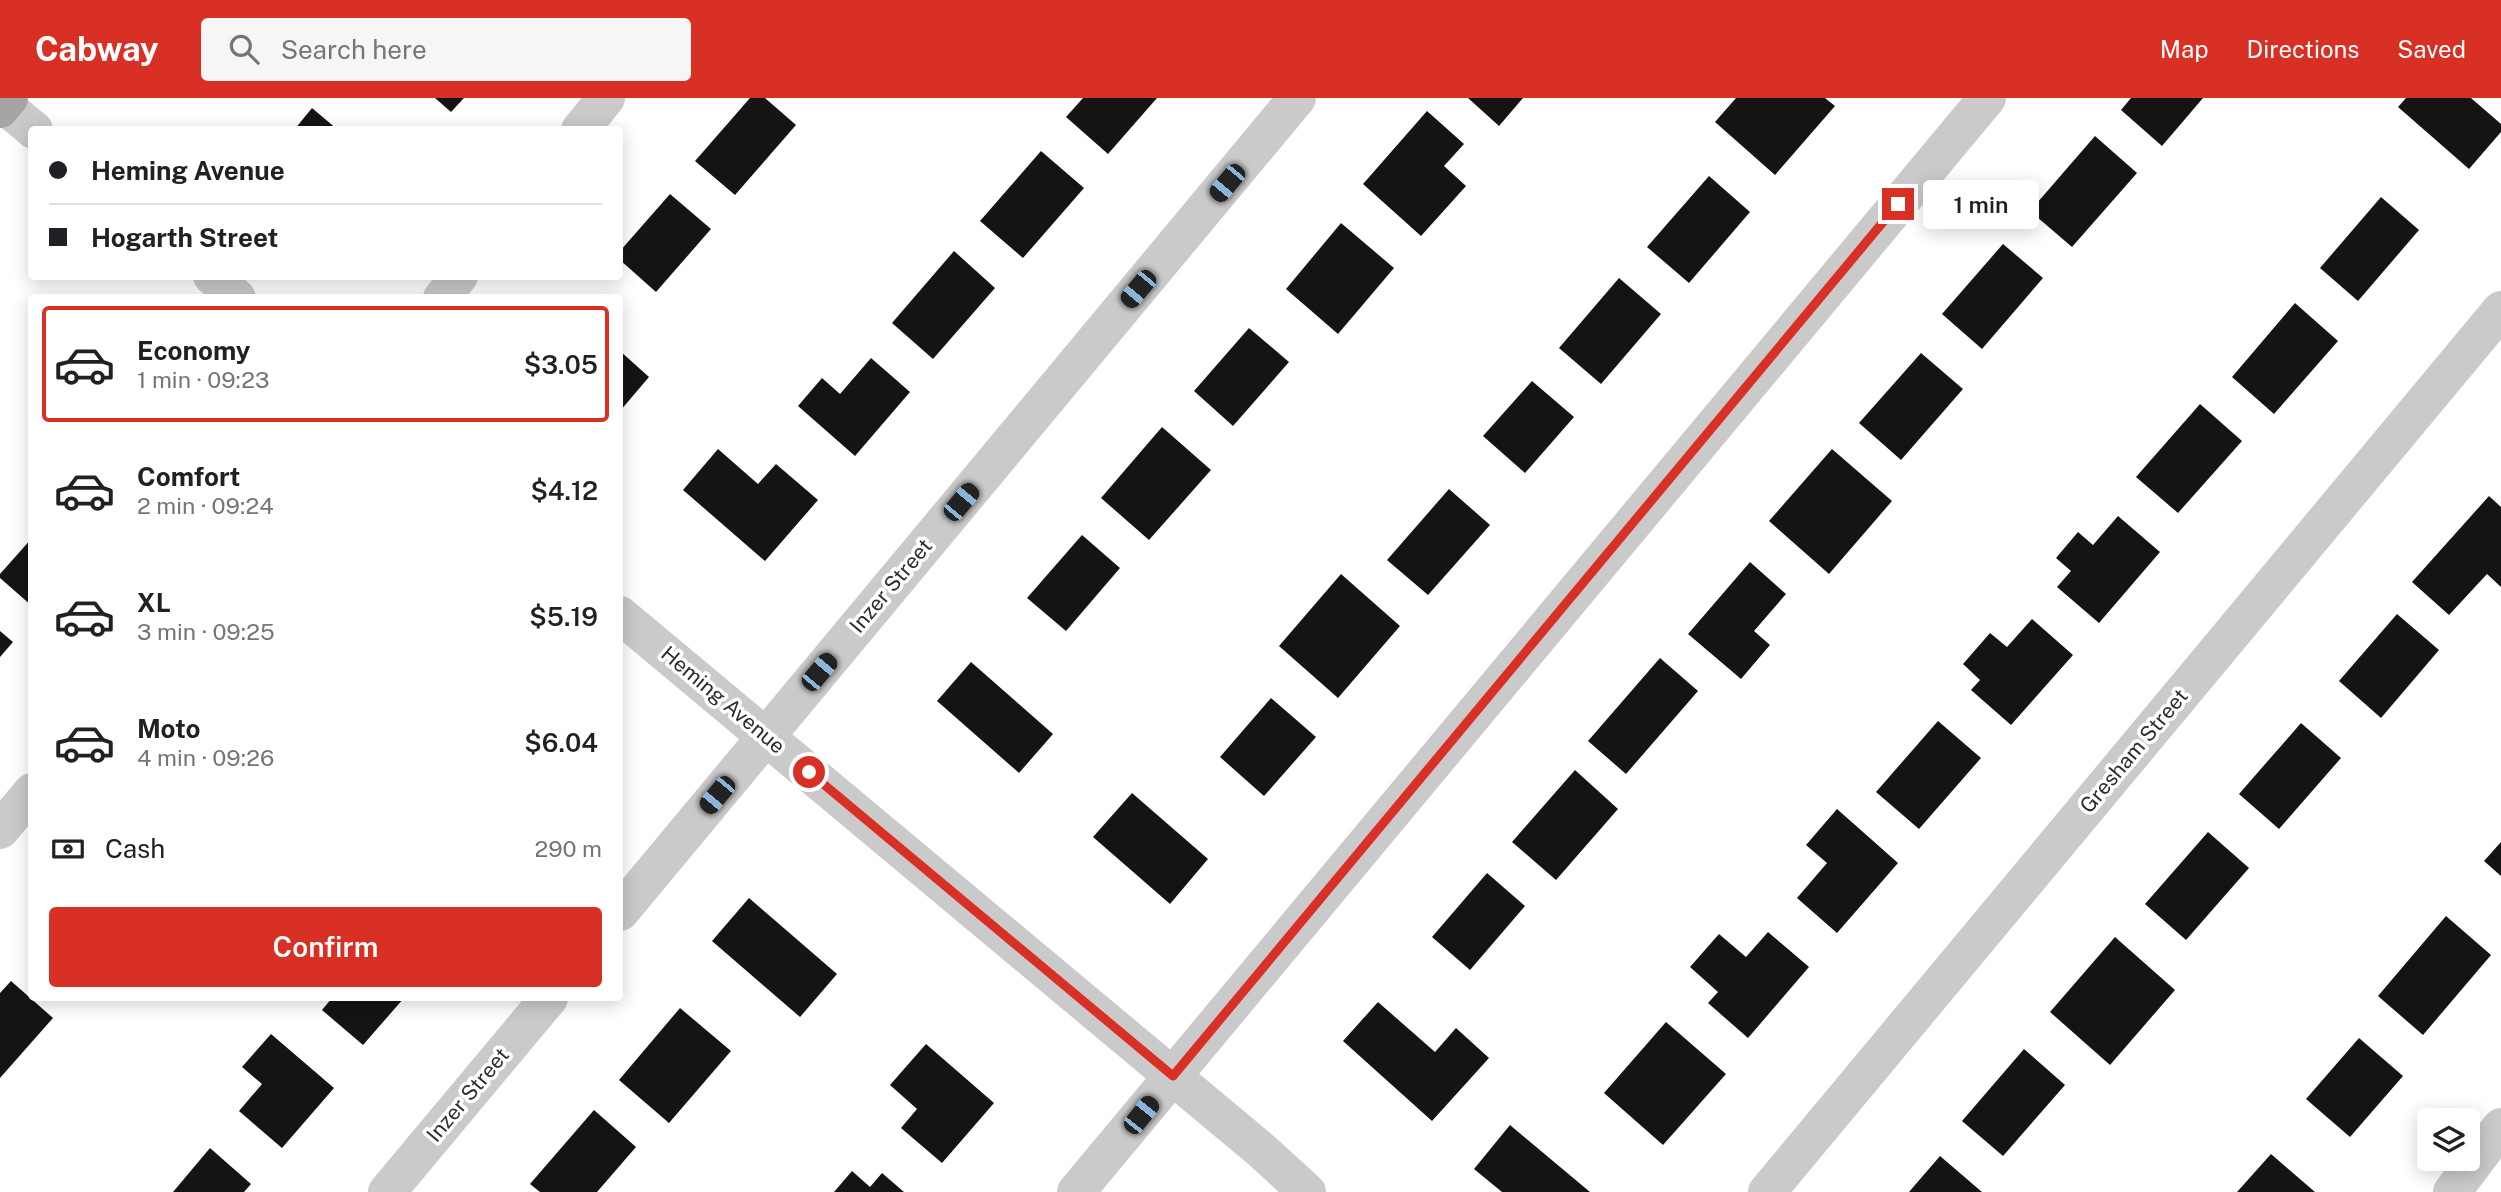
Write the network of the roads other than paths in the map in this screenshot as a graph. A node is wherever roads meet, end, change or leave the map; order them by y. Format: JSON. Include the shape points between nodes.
{"nodes":[{"id":1,"x":606,"y":98,"type":"edge"},
{"id":2,"x":1297,"y":98,"type":"edge"},
{"id":3,"x":1987,"y":98,"type":"edge"},
{"id":4,"x":3,"y":104,"type":"edge"},
{"id":5,"x":29,"y":126,"type":"edge"},
{"id":6,"x":583,"y":126,"type":"edge"},
{"id":7,"x":217,"y":280,"type":"edge"},
{"id":8,"x":456,"y":280,"type":"edge"},
{"id":9,"x":232,"y":294,"type":"edge"},
{"id":10,"x":445,"y":294,"type":"edge"},
{"id":11,"x":2501,"y":310,"type":"edge"},
{"id":12,"x":623,"y":617,"type":"edge"},
{"id":13,"x":766,"y":736,"type":"junction"},
{"id":14,"x":28,"y":797,"type":"edge"},
{"id":15,"x":0,"y":830,"type":"edge"},
{"id":16,"x":623,"y":908,"type":"edge"},
{"id":17,"x":546,"y":1001,"type":"edge"},
{"id":18,"x":1173,"y":1076,"type":"junction"},
{"id":19,"x":2501,"y":1127,"type":"edge"},
{"id":20,"x":387,"y":1192,"type":"edge"},
{"id":21,"x":1076,"y":1192,"type":"edge"},
{"id":22,"x":1307,"y":1192,"type":"edge"},
{"id":23,"x":1767,"y":1192,"type":"edge"},
{"id":24,"x":2452,"y":1192,"type":"edge"}],
"edges":[{"from":1,"to":6,"type":"street"},
{"from":2,"to":13,"type":"street","name":"Inzer Street"},
{"from":3,"to":18,"type":"street"},
{"from":4,"to":5,"type":"street"},
{"from":7,"to":9,"type":"street"},
{"from":8,"to":10,"type":"street"},
{"from":11,"to":23,"type":"street","name":"Gresham Street"},
{"from":12,"to":13,"type":"street","name":"Heming Avenue"},
{"from":13,"to":16,"type":"street","name":"Inzer Street"},
{"from":13,"to":18,"type":"street","name":"Heming Avenue"},
{"from":14,"to":15,"type":"street"},
{"from":17,"to":20,"type":"street","name":"Inzer Street"},
{"from":18,"to":21,"type":"street"},
{"from":18,"to":22,"type":"street","name":"Heming Avenue"},
{"from":19,"to":24,"type":"street"}]}
